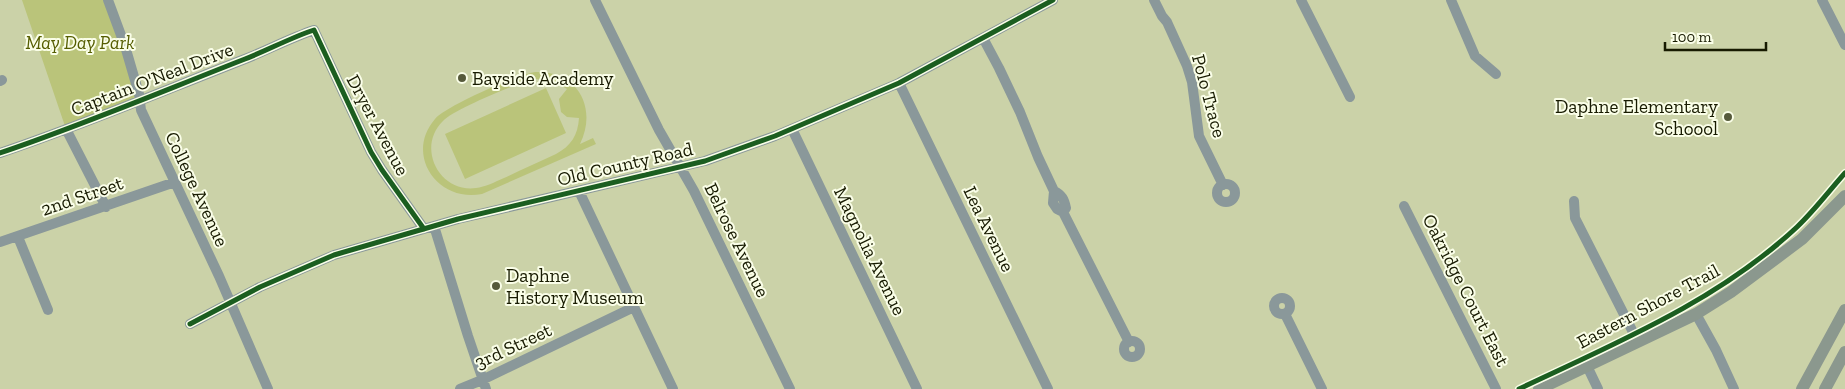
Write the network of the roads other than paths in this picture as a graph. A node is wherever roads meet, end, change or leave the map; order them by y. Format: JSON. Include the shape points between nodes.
{"nodes":[{"id":1,"x":108,"y":0,"type":"edge"},
{"id":2,"x":595,"y":0,"type":"edge"},
{"id":3,"x":1054,"y":0,"type":"edge"},
{"id":4,"x":1154,"y":0,"type":"edge"},
{"id":5,"x":1301,"y":0,"type":"edge"},
{"id":6,"x":1450,"y":0,"type":"edge"},
{"id":7,"x":1822,"y":0,"type":"edge"},
{"id":8,"x":314,"y":30,"type":"joint"},
{"id":9,"x":984,"y":38,"type":"junction"},
{"id":10,"x":1845,"y":45,"type":"edge"},
{"id":11,"x":1496,"y":74,"type":"dead end"},
{"id":12,"x":899,"y":83,"type":"junction"},
{"id":13,"x":1350,"y":97,"type":"dead end"},
{"id":14,"x":139,"y":102,"type":"junction"},
{"id":15,"x":66,"y":128,"type":"junction"},
{"id":16,"x":792,"y":129,"type":"junction"},
{"id":17,"x":0,"y":153,"type":"edge"},
{"id":18,"x":680,"y":167,"type":"junction"},
{"id":19,"x":175,"y":182,"type":"junction"},
{"id":20,"x":1224,"y":185,"type":"dead end"},
{"id":21,"x":579,"y":191,"type":"junction"},
{"id":22,"x":1845,"y":196,"type":"edge"},
{"id":23,"x":1574,"y":201,"type":"dead end"},
{"id":24,"x":1404,"y":206,"type":"dead end"},
{"id":25,"x":106,"y":207,"type":"junction"},
{"id":26,"x":434,"y":226,"type":"junction"},
{"id":27,"x":424,"y":229,"type":"junction"},
{"id":28,"x":18,"y":237,"type":"junction"},
{"id":29,"x":0,"y":242,"type":"edge"},
{"id":30,"x":229,"y":303,"type":"junction"},
{"id":31,"x":634,"y":307,"type":"junction"},
{"id":32,"x":48,"y":310,"type":"dead end"},
{"id":33,"x":1845,"y":310,"type":"edge"},
{"id":34,"x":1285,"y":314,"type":"dead end"},
{"id":35,"x":1696,"y":314,"type":"junction"},
{"id":36,"x":190,"y":324,"type":"dead end"},
{"id":37,"x":1129,"y":342,"type":"dead end"},
{"id":38,"x":1638,"y":342,"type":"junction"},
{"id":39,"x":1845,"y":352,"type":"edge"},
{"id":40,"x":1587,"y":366,"type":"junction"},
{"id":41,"x":484,"y":384,"type":"edge"},
{"id":42,"x":268,"y":389,"type":"edge"},
{"id":43,"x":460,"y":389,"type":"edge"},
{"id":44,"x":673,"y":389,"type":"edge"},
{"id":45,"x":790,"y":389,"type":"edge"},
{"id":46,"x":917,"y":389,"type":"edge"},
{"id":47,"x":1048,"y":389,"type":"edge"},
{"id":48,"x":1322,"y":389,"type":"edge"},
{"id":49,"x":1496,"y":389,"type":"edge"},
{"id":50,"x":1539,"y":389,"type":"edge"},
{"id":51,"x":1598,"y":389,"type":"edge"},
{"id":52,"x":1734,"y":389,"type":"edge"},
{"id":53,"x":1802,"y":389,"type":"edge"},
{"id":54,"x":1825,"y":389,"type":"edge"}],
"edges":[{"from":1,"to":14,"type":"street","name":"College Avenue","via":[[124,41]]},
{"from":2,"to":18,"type":"street","name":"Belrose Avenue"},
{"from":3,"to":9,"type":"street","name":"Old County Road"},
{"from":4,"to":20,"type":"street","name":"Polo Trace","via":[[1187,66],[1200,136]]},
{"from":5,"to":13,"type":"street"},
{"from":6,"to":11,"type":"street","via":[[1475,56]]},
{"from":7,"to":10,"type":"street"},
{"from":8,"to":14,"type":"street","name":"Captain O'Neal Drive"},
{"from":8,"to":27,"type":"street","name":"Dryer Avenue","via":[[371,152]]},
{"from":9,"to":12,"type":"street","name":"Old County Road"},
{"from":9,"to":37,"type":"street","via":[[1054,191],[1053,203],[1063,212]]},
{"from":12,"to":16,"type":"street","name":"Old County Road"},
{"from":12,"to":47,"type":"street","name":"Lea Avenue"},
{"from":14,"to":15,"type":"street","name":"Captain O'Neal Drive"},
{"from":14,"to":19,"type":"street","name":"College Avenue"},
{"from":15,"to":17,"type":"street","name":"Captain O'Neal Drive"},
{"from":15,"to":25,"type":"street"},
{"from":16,"to":18,"type":"street","name":"Old County Road"},
{"from":16,"to":46,"type":"street","name":"Magnolia Avenue"},
{"from":18,"to":21,"type":"street","name":"Old County Road"},
{"from":18,"to":45,"type":"street","name":"Belrose Avenue","via":[[706,213]]},
{"from":19,"to":25,"type":"street","name":"2nd Street"},
{"from":19,"to":30,"type":"street","name":"College Avenue"},
{"from":21,"to":26,"type":"street","name":"Old County Road"},
{"from":21,"to":31,"type":"street"},
{"from":22,"to":35,"type":"main road","via":[[1777,260]]},
{"from":23,"to":38,"type":"street","via":[[1575,218]]},
{"from":24,"to":49,"type":"street","name":"Oakridge Court East"},
{"from":25,"to":28,"type":"street","name":"2nd Street"},
{"from":26,"to":27,"type":"street","name":"Old County Road"},
{"from":26,"to":41,"type":"street"},
{"from":27,"to":30,"type":"street","name":"Old County Road","via":[[326,258]]},
{"from":28,"to":29,"type":"street","name":"2nd Street"},
{"from":28,"to":32,"type":"street"},
{"from":30,"to":36,"type":"street","name":"Old County Road"},
{"from":30,"to":42,"type":"street","name":"College Avenue"},
{"from":31,"to":41,"type":"street","name":"3rd Street"},
{"from":31,"to":44,"type":"street"},
{"from":33,"to":53,"type":"main road"},
{"from":34,"to":48,"type":"street"},
{"from":35,"to":38,"type":"main road"},
{"from":35,"to":52,"type":"street"},
{"from":38,"to":40,"type":"main road"},
{"from":39,"to":54,"type":"main road"},
{"from":40,"to":50,"type":"main road"},
{"from":40,"to":51,"type":"street"},
{"from":41,"to":43,"type":"street","name":"3rd Street"}]}
